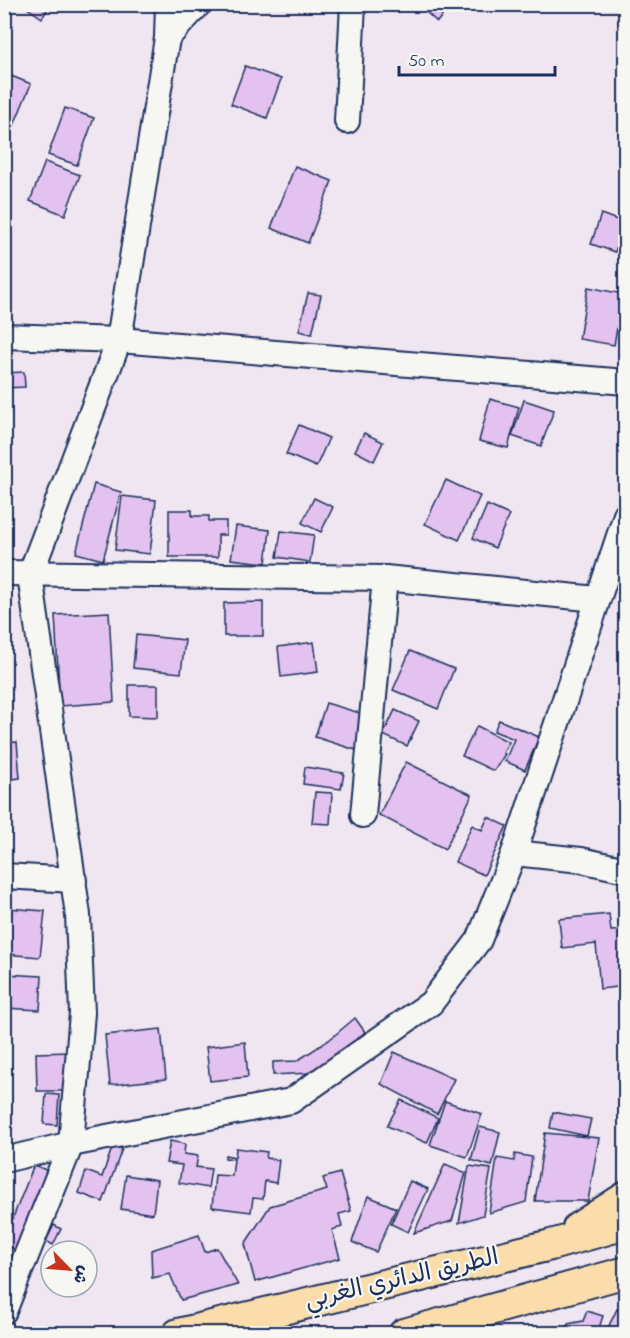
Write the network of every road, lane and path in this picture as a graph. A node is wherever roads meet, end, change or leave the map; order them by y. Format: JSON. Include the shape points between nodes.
{"nodes":[{"id":1,"x":168,"y":4,"type":"edge"},
{"id":2,"x":198,"y":4,"type":"edge"},
{"id":3,"x":353,"y":4,"type":"edge"},
{"id":4,"x":168,"y":38,"type":"junction"},
{"id":5,"x":347,"y":121,"type":"dead end"},
{"id":6,"x":4,"y":336,"type":"edge"},
{"id":7,"x":119,"y":340,"type":"junction"},
{"id":8,"x":626,"y":382,"type":"edge"},
{"id":9,"x":626,"y":515,"type":"edge"},
{"id":10,"x":4,"y":573,"type":"edge"},
{"id":11,"x":30,"y":575,"type":"junction"},
{"id":12,"x":386,"y":578,"type":"junction"},
{"id":13,"x":597,"y":599,"type":"junction"},
{"id":14,"x":363,"y":815,"type":"dead end"},
{"id":15,"x":514,"y":852,"type":"junction"},
{"id":16,"x":626,"y":870,"type":"edge"},
{"id":17,"x":4,"y":876,"type":"edge"},
{"id":18,"x":74,"y":880,"type":"junction"},
{"id":19,"x":71,"y":1144,"type":"junction"},
{"id":20,"x":4,"y":1160,"type":"edge"},
{"id":21,"x":626,"y":1197,"type":"edge"},
{"id":22,"x":626,"y":1224,"type":"edge"},
{"id":23,"x":551,"y":1245,"type":"junction"},
{"id":24,"x":626,"y":1272,"type":"edge"},
{"id":25,"x":4,"y":1311,"type":"edge"},
{"id":26,"x":177,"y":1334,"type":"edge"},
{"id":27,"x":405,"y":1334,"type":"edge"}],
"edges":[{"from":1,"to":4,"type":"street"},
{"from":2,"to":4,"type":"street"},
{"from":3,"to":5,"type":"street"},
{"from":4,"to":7,"type":"street"},
{"from":6,"to":7,"type":"street"},
{"from":7,"to":8,"type":"street"},
{"from":7,"to":11,"type":"street"},
{"from":9,"to":13,"type":"street"},
{"from":10,"to":11,"type":"street"},
{"from":11,"to":12,"type":"street"},
{"from":11,"to":18,"type":"street"},
{"from":12,"to":13,"type":"street"},
{"from":12,"to":14,"type":"street"},
{"from":13,"to":15,"type":"street"},
{"from":15,"to":16,"type":"street"},
{"from":15,"to":19,"type":"street","via":[[479,940],[431,1003],[291,1101]]},
{"from":17,"to":18,"type":"street"},
{"from":18,"to":19,"type":"street","via":[[82,1013]]},
{"from":19,"to":20,"type":"street"},
{"from":19,"to":25,"type":"street"},
{"from":21,"to":23,"type":"main road"},
{"from":22,"to":23,"type":"main road","name":"الطريق الدائري الغربي"},
{"from":23,"to":26,"type":"main road","name":"الطريق الدائري الغربي"},
{"from":24,"to":27,"type":"main road","name":"الطريق الدائري الغربي"}]}
